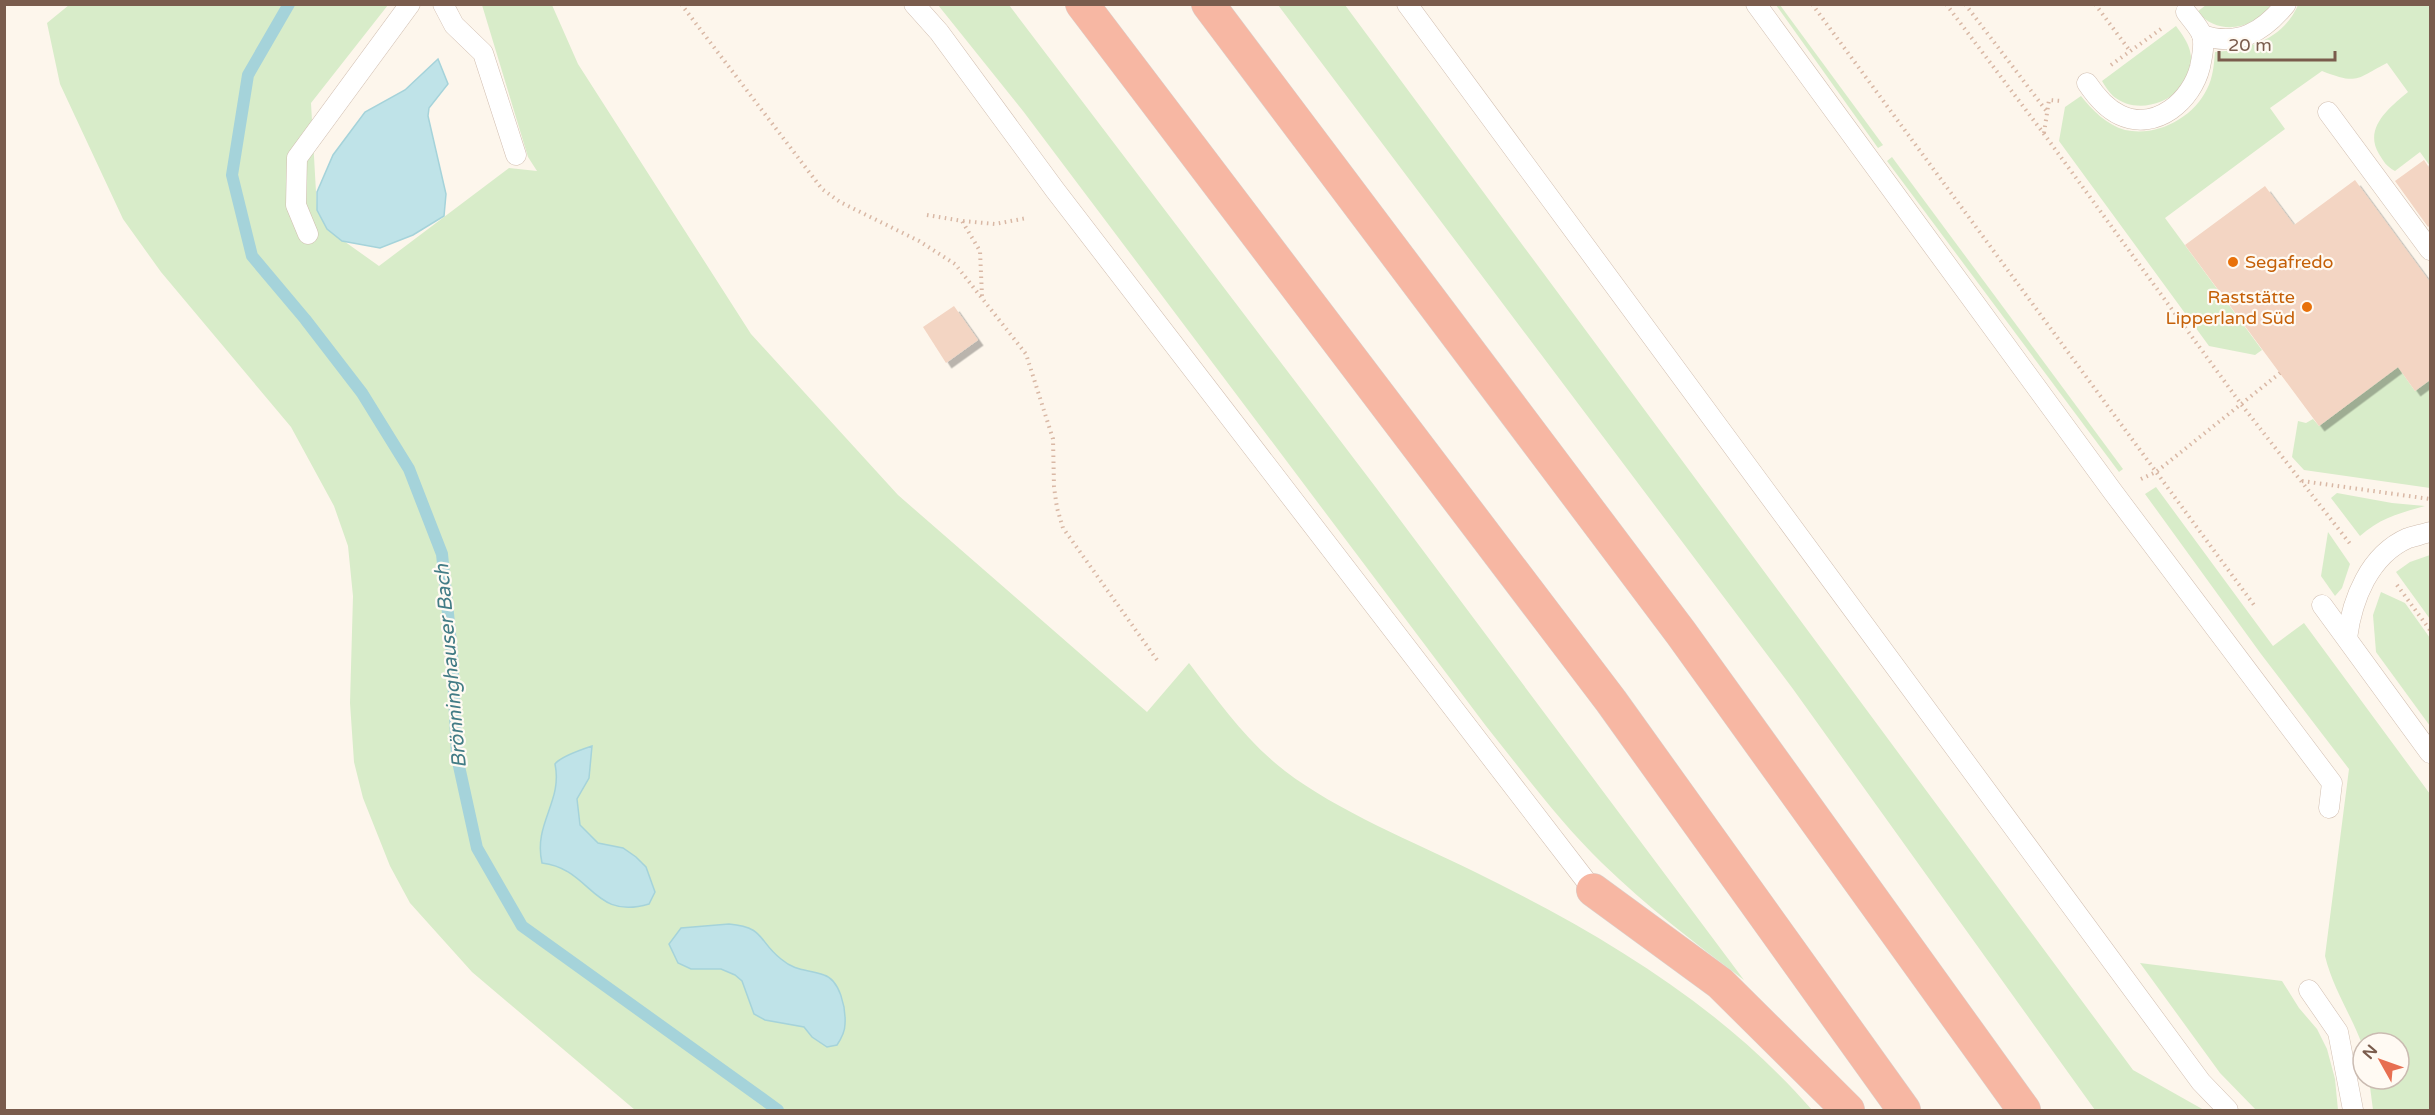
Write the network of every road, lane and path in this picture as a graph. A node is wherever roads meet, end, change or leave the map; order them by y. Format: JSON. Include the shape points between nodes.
{"nodes":[{"id":1,"x":410,"y":4,"type":"edge"},
{"id":2,"x":443,"y":4,"type":"edge"},
{"id":3,"x":681,"y":4,"type":"edge"},
{"id":4,"x":914,"y":4,"type":"edge"},
{"id":5,"x":1082,"y":4,"type":"edge"},
{"id":6,"x":1208,"y":4,"type":"edge"},
{"id":7,"x":1407,"y":4,"type":"edge"},
{"id":8,"x":1756,"y":4,"type":"edge"},
{"id":9,"x":1812,"y":4,"type":"edge"},
{"id":10,"x":1946,"y":4,"type":"edge"},
{"id":11,"x":1965,"y":4,"type":"edge"},
{"id":12,"x":2095,"y":4,"type":"edge"},
{"id":13,"x":2286,"y":4,"type":"edge"},
{"id":14,"x":2186,"y":12,"type":"joint"},
{"id":15,"x":2202,"y":35,"type":"junction"},
{"id":16,"x":2130,"y":51,"type":"junction"},
{"id":17,"x":2087,"y":83,"type":"junction"},
{"id":18,"x":2328,"y":112,"type":"dead end"},
{"id":19,"x":2048,"y":114,"type":"junction"},
{"id":20,"x":2044,"y":134,"type":"junction"},
{"id":21,"x":516,"y":155,"type":"dead end"},
{"id":22,"x":927,"y":215,"type":"dead end"},
{"id":23,"x":1027,"y":218,"type":"dead end"},
{"id":24,"x":962,"y":220,"type":"junction"},
{"id":25,"x":308,"y":234,"type":"dead end"},
{"id":26,"x":2430,"y":250,"type":"edge"},
{"id":27,"x":982,"y":296,"type":"junction"},
{"id":28,"x":2280,"y":373,"type":"dead end"},
{"id":29,"x":2241,"y":404,"type":"junction"},
{"id":30,"x":2156,"y":472,"type":"junction"},
{"id":31,"x":2301,"y":481,"type":"junction"},
{"id":32,"x":2114,"y":492,"type":"junction"},
{"id":33,"x":2430,"y":499,"type":"edge"},
{"id":34,"x":2430,"y":532,"type":"edge"},
{"id":35,"x":2378,"y":561,"type":"junction"},
{"id":36,"x":2254,"y":605,"type":"dead end"},
{"id":37,"x":2322,"y":605,"type":"dead end"},
{"id":38,"x":2430,"y":630,"type":"edge"},
{"id":39,"x":2347,"y":638,"type":"junction"},
{"id":40,"x":1157,"y":660,"type":"dead end"},
{"id":41,"x":2430,"y":753,"type":"edge"},
{"id":42,"x":2329,"y":808,"type":"dead end"},
{"id":43,"x":1593,"y":890,"type":"joint"},
{"id":44,"x":2309,"y":990,"type":"dead end"},
{"id":45,"x":1848,"y":1110,"type":"edge"},
{"id":46,"x":1904,"y":1110,"type":"edge"},
{"id":47,"x":2025,"y":1110,"type":"edge"},
{"id":48,"x":2228,"y":1110,"type":"edge"},
{"id":49,"x":2353,"y":1110,"type":"edge"}],
"edges":[{"from":1,"to":25,"type":"lane","via":[[297,158],[296,205]]},
{"from":2,"to":21,"type":"lane","via":[[454,25],[483,53]]},
{"from":3,"to":27,"type":"path","via":[[822,189],[955,264]]},
{"from":4,"to":43,"type":"lane"},
{"from":5,"to":46,"type":"highway","via":[[1611,701]]},
{"from":6,"to":47,"type":"highway","via":[[1681,633]]},
{"from":7,"to":48,"type":"lane","via":[[2201,1082]]},
{"from":8,"to":32,"type":"lane"},
{"from":9,"to":30,"type":"path"},
{"from":10,"to":20,"type":"path"},
{"from":11,"to":19,"type":"path"},
{"from":12,"to":16,"type":"path"},
{"from":13,"to":15,"type":"lane","via":[[2268,23],[2245,36],[2225,41]]},
{"from":14,"to":15,"type":"lane"},
{"from":14,"to":16,"type":"path"},
{"from":15,"to":17,"type":"lane","via":[[2204,52],[2198,76],[2188,95],[2168,112],[2139,120],[2119,114]]},
{"from":16,"to":17,"type":"path"},
{"from":17,"to":19,"type":"path","via":[[2064,101],[2049,100]]},
{"from":18,"to":26,"type":"lane"},
{"from":19,"to":20,"type":"path"},
{"from":20,"to":29,"type":"path"},
{"from":22,"to":24,"type":"path"},
{"from":23,"to":24,"type":"path","via":[[995,224]]},
{"from":24,"to":27,"type":"path","via":[[980,251]]},
{"from":27,"to":40,"type":"path","via":[[1026,354],[1045,408],[1053,439],[1054,487],[1063,528]]},
{"from":28,"to":29,"type":"path"},
{"from":29,"to":30,"type":"path"},
{"from":29,"to":31,"type":"path"},
{"from":30,"to":32,"type":"path"},
{"from":30,"to":36,"type":"path"},
{"from":31,"to":33,"type":"path"},
{"from":31,"to":35,"type":"path","via":[[2353,548]]},
{"from":32,"to":42,"type":"lane","via":[[2332,783]]},
{"from":34,"to":35,"type":"lane","via":[[2407,539]]},
{"from":35,"to":38,"type":"path"},
{"from":35,"to":39,"type":"lane","via":[[2359,590]]},
{"from":37,"to":39,"type":"lane"},
{"from":39,"to":41,"type":"lane"},
{"from":43,"to":45,"type":"highway","via":[[1720,983]]},
{"from":44,"to":49,"type":"lane","via":[[2338,1032]]}]}
